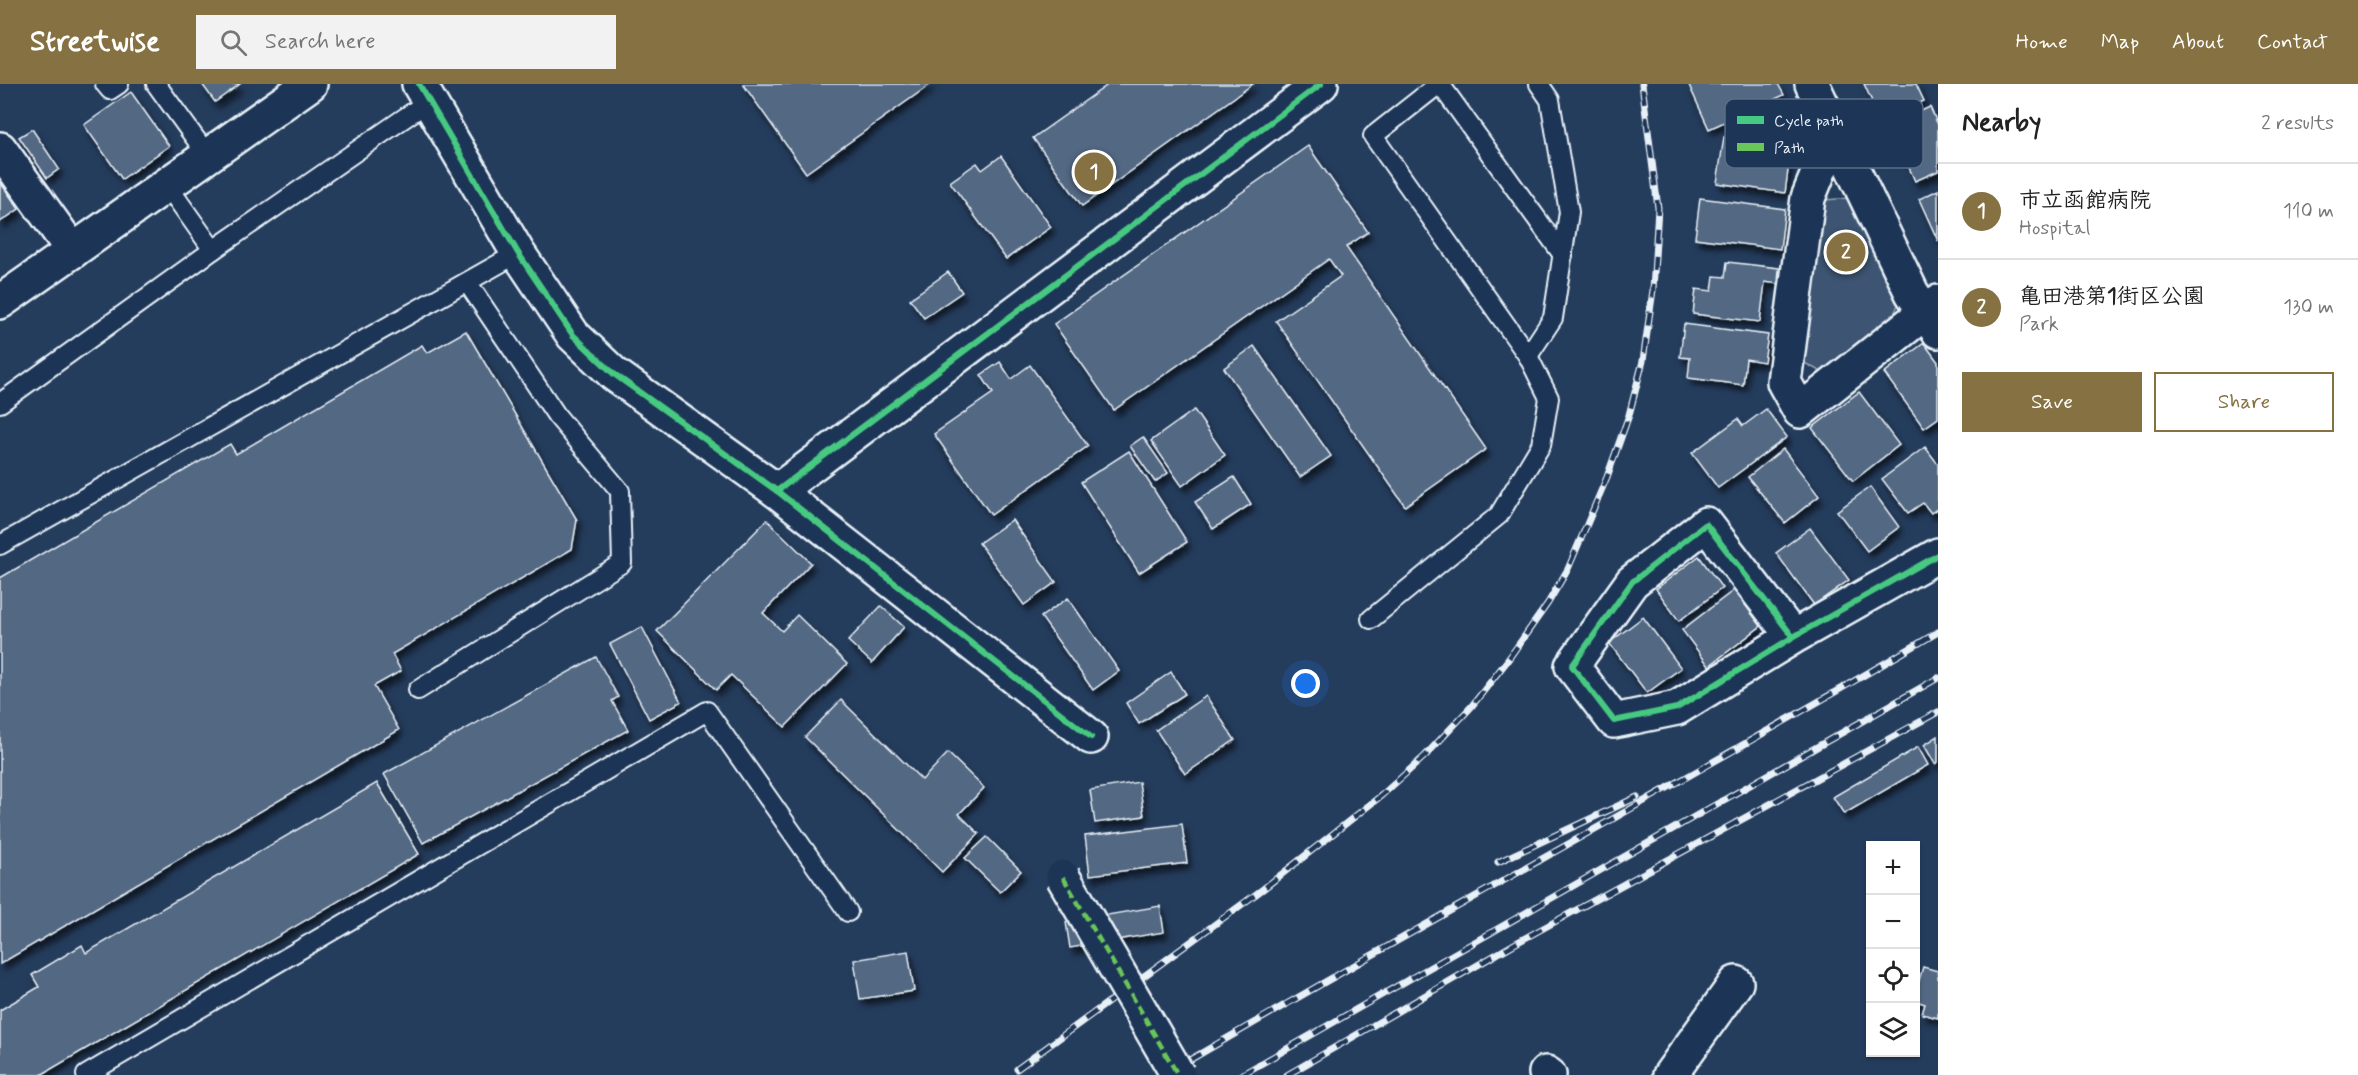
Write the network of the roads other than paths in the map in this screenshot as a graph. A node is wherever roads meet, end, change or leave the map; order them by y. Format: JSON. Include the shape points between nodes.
{"nodes":[{"id":1,"x":105,"y":84,"type":"edge"},
{"id":2,"x":119,"y":84,"type":"edge"},
{"id":3,"x":156,"y":84,"type":"edge"},
{"id":4,"x":310,"y":84,"type":"edge"},
{"id":5,"x":1321,"y":84,"type":"edge"},
{"id":6,"x":1440,"y":84,"type":"edge"},
{"id":7,"x":1539,"y":84,"type":"edge"},
{"id":8,"x":1812,"y":84,"type":"edge"},
{"id":9,"x":424,"y":92,"type":"edge"},
{"id":10,"x":1819,"y":99,"type":"edge"},
{"id":11,"x":0,"y":149,"type":"edge"},
{"id":12,"x":208,"y":156,"type":"junction"},
{"id":13,"x":1820,"y":168,"type":"edge"},
{"id":14,"x":1852,"y":168,"type":"edge"},
{"id":15,"x":167,"y":185,"type":"junction"},
{"id":16,"x":213,"y":250,"type":"junction"},
{"id":17,"x":73,"y":251,"type":"junction"},
{"id":18,"x":518,"y":253,"type":"junction"},
{"id":19,"x":1563,"y":255,"type":"junction"},
{"id":20,"x":466,"y":282,"type":"junction"},
{"id":21,"x":0,"y":302,"type":"edge"},
{"id":22,"x":1933,"y":315,"type":"edge"},
{"id":23,"x":1528,"y":356,"type":"junction"},
{"id":24,"x":0,"y":403,"type":"edge"},
{"id":25,"x":777,"y":491,"type":"junction"},
{"id":26,"x":0,"y":545,"type":"edge"},
{"id":27,"x":1938,"y":555,"type":"edge"},
{"id":28,"x":1371,"y":619,"type":"dead end"},
{"id":29,"x":1793,"y":637,"type":"junction"},
{"id":30,"x":418,"y":690,"type":"dead end"},
{"id":31,"x":1091,"y":737,"type":"dead end"},
{"id":32,"x":1064,"y":877,"type":"dead end"},
{"id":33,"x":848,"y":912,"type":"dead end"},
{"id":34,"x":1736,"y":983,"type":"dead end"},
{"id":35,"x":86,"y":1075,"type":"edge"},
{"id":36,"x":1178,"y":1075,"type":"edge"},
{"id":37,"x":1670,"y":1075,"type":"edge"}],
"edges":[{"from":1,"to":2,"type":"lane","via":[[110,90]]},
{"from":3,"to":12,"type":"lane"},
{"from":4,"to":12,"type":"street"},
{"from":5,"to":25,"type":"street"},
{"from":6,"to":19,"type":"lane"},
{"from":6,"to":23,"type":"lane","via":[[1373,135]]},
{"from":7,"to":19,"type":"lane","via":[[1550,100],[1569,212]]},
{"from":8,"to":10,"type":"street"},
{"from":9,"to":16,"type":"lane"},
{"from":9,"to":18,"type":"street"},
{"from":11,"to":17,"type":"street"},
{"from":12,"to":15,"type":"street"},
{"from":13,"to":22,"type":"street","via":[[1808,198],[1784,382],[1800,411]]},
{"from":14,"to":22,"type":"street","via":[[1912,293]]},
{"from":15,"to":16,"type":"lane"},
{"from":15,"to":17,"type":"street"},
{"from":16,"to":24,"type":"lane"},
{"from":17,"to":21,"type":"street"},
{"from":18,"to":20,"type":"lane"},
{"from":18,"to":25,"type":"street","via":[[573,335],[614,374]]},
{"from":19,"to":23,"type":"lane","via":[[1553,318]]},
{"from":20,"to":26,"type":"lane"},
{"from":20,"to":30,"type":"lane","via":[[557,416],[620,492],[622,563]]},
{"from":23,"to":28,"type":"lane","via":[[1550,398],[1541,445],[1499,515]]},
{"from":25,"to":31,"type":"street"},
{"from":27,"to":29,"type":"street"},
{"from":29,"to":29,"type":"street","via":[[1677,708],[1614,721],[1572,666],[1632,582],[1706,524]]},
{"from":32,"to":36,"type":"street","bridge":true},
{"from":33,"to":35,"type":"lane","via":[[707,711]]},
{"from":34,"to":37,"type":"street"}]}
